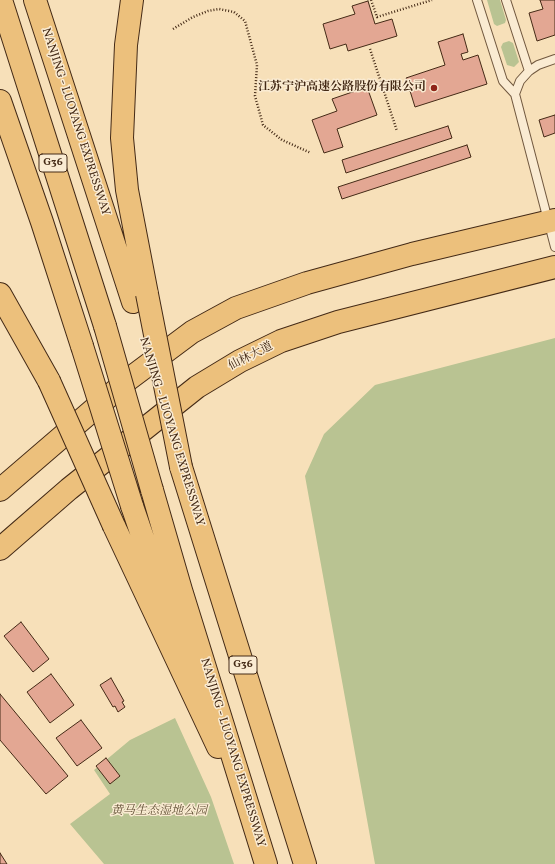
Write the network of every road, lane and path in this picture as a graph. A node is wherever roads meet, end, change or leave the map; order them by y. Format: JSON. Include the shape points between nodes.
{"nodes":[{"id":1,"x":1,"y":0,"type":"edge"},
{"id":2,"x":35,"y":0,"type":"edge"},
{"id":3,"x":132,"y":0,"type":"edge"},
{"id":4,"x":371,"y":0,"type":"edge"},
{"id":5,"x":432,"y":0,"type":"edge"},
{"id":6,"x":477,"y":0,"type":"edge"},
{"id":7,"x":506,"y":0,"type":"edge"},
{"id":8,"x":173,"y":29,"type":"dead end"},
{"id":9,"x":370,"y":49,"type":"dead end"},
{"id":10,"x":555,"y":59,"type":"edge"},
{"id":11,"x":529,"y":71,"type":"junction"},
{"id":12,"x":515,"y":94,"type":"junction"},
{"id":13,"x":0,"y":101,"type":"edge"},
{"id":14,"x":397,"y":132,"type":"dead end"},
{"id":15,"x":311,"y":153,"type":"dead end"},
{"id":16,"x":552,"y":221,"type":"edge"},
{"id":17,"x":555,"y":247,"type":"edge"},
{"id":18,"x":555,"y":267,"type":"edge"},
{"id":19,"x":0,"y":294,"type":"edge"},
{"id":20,"x":140,"y":298,"type":"junction"},
{"id":21,"x":0,"y":490,"type":"edge"},
{"id":22,"x":0,"y":549,"type":"edge"},
{"id":23,"x":251,"y":817,"type":"junction"},
{"id":24,"x":266,"y":864,"type":"edge"},
{"id":25,"x":305,"y":864,"type":"edge"}],
"edges":[{"from":1,"to":23,"type":"main road","name":"NANJING - LUOYANG EXPRESSWAY","number":"G36","bridge":true,"via":[[105,326]]},
{"from":2,"to":20,"type":"main road","name":"NANJING - LUOYANG EXPRESSWAY","number":"G36"},
{"from":3,"to":20,"type":"main road","via":[[126,45],[122,138]]},
{"from":4,"to":5,"type":"path","via":[[377,17]]},
{"from":6,"to":12,"type":"lane","via":[[503,81]]},
{"from":7,"to":11,"type":"lane"},
{"from":8,"to":15,"type":"path","via":[[193,17],[219,9],[234,12],[245,21],[257,65],[255,96],[263,125],[282,140]]},
{"from":9,"to":14,"type":"path"},
{"from":10,"to":11,"type":"lane"},
{"from":11,"to":12,"type":"lane","via":[[520,81]]},
{"from":12,"to":16,"type":"lane"},
{"from":13,"to":23,"type":"main road","bridge":true,"via":[[42,222],[163,596]]},
{"from":16,"to":17,"type":"lane"},
{"from":16,"to":21,"type":"main road","via":[[412,254],[315,281],[236,308],[192,332],[129,379]]},
{"from":18,"to":22,"type":"main road","name":"仙林大道","via":[[338,322],[281,341],[240,361],[197,387],[69,489]]},
{"from":19,"to":23,"type":"main road","bridge":true,"via":[[49,381]]},
{"from":20,"to":25,"type":"main road","name":"NANJING - LUOYANG EXPRESSWAY","number":"G36","bridge":true,"via":[[181,467]]},
{"from":23,"to":24,"type":"main road","name":"NANJING - LUOYANG EXPRESSWAY","number":"G36"}]}
